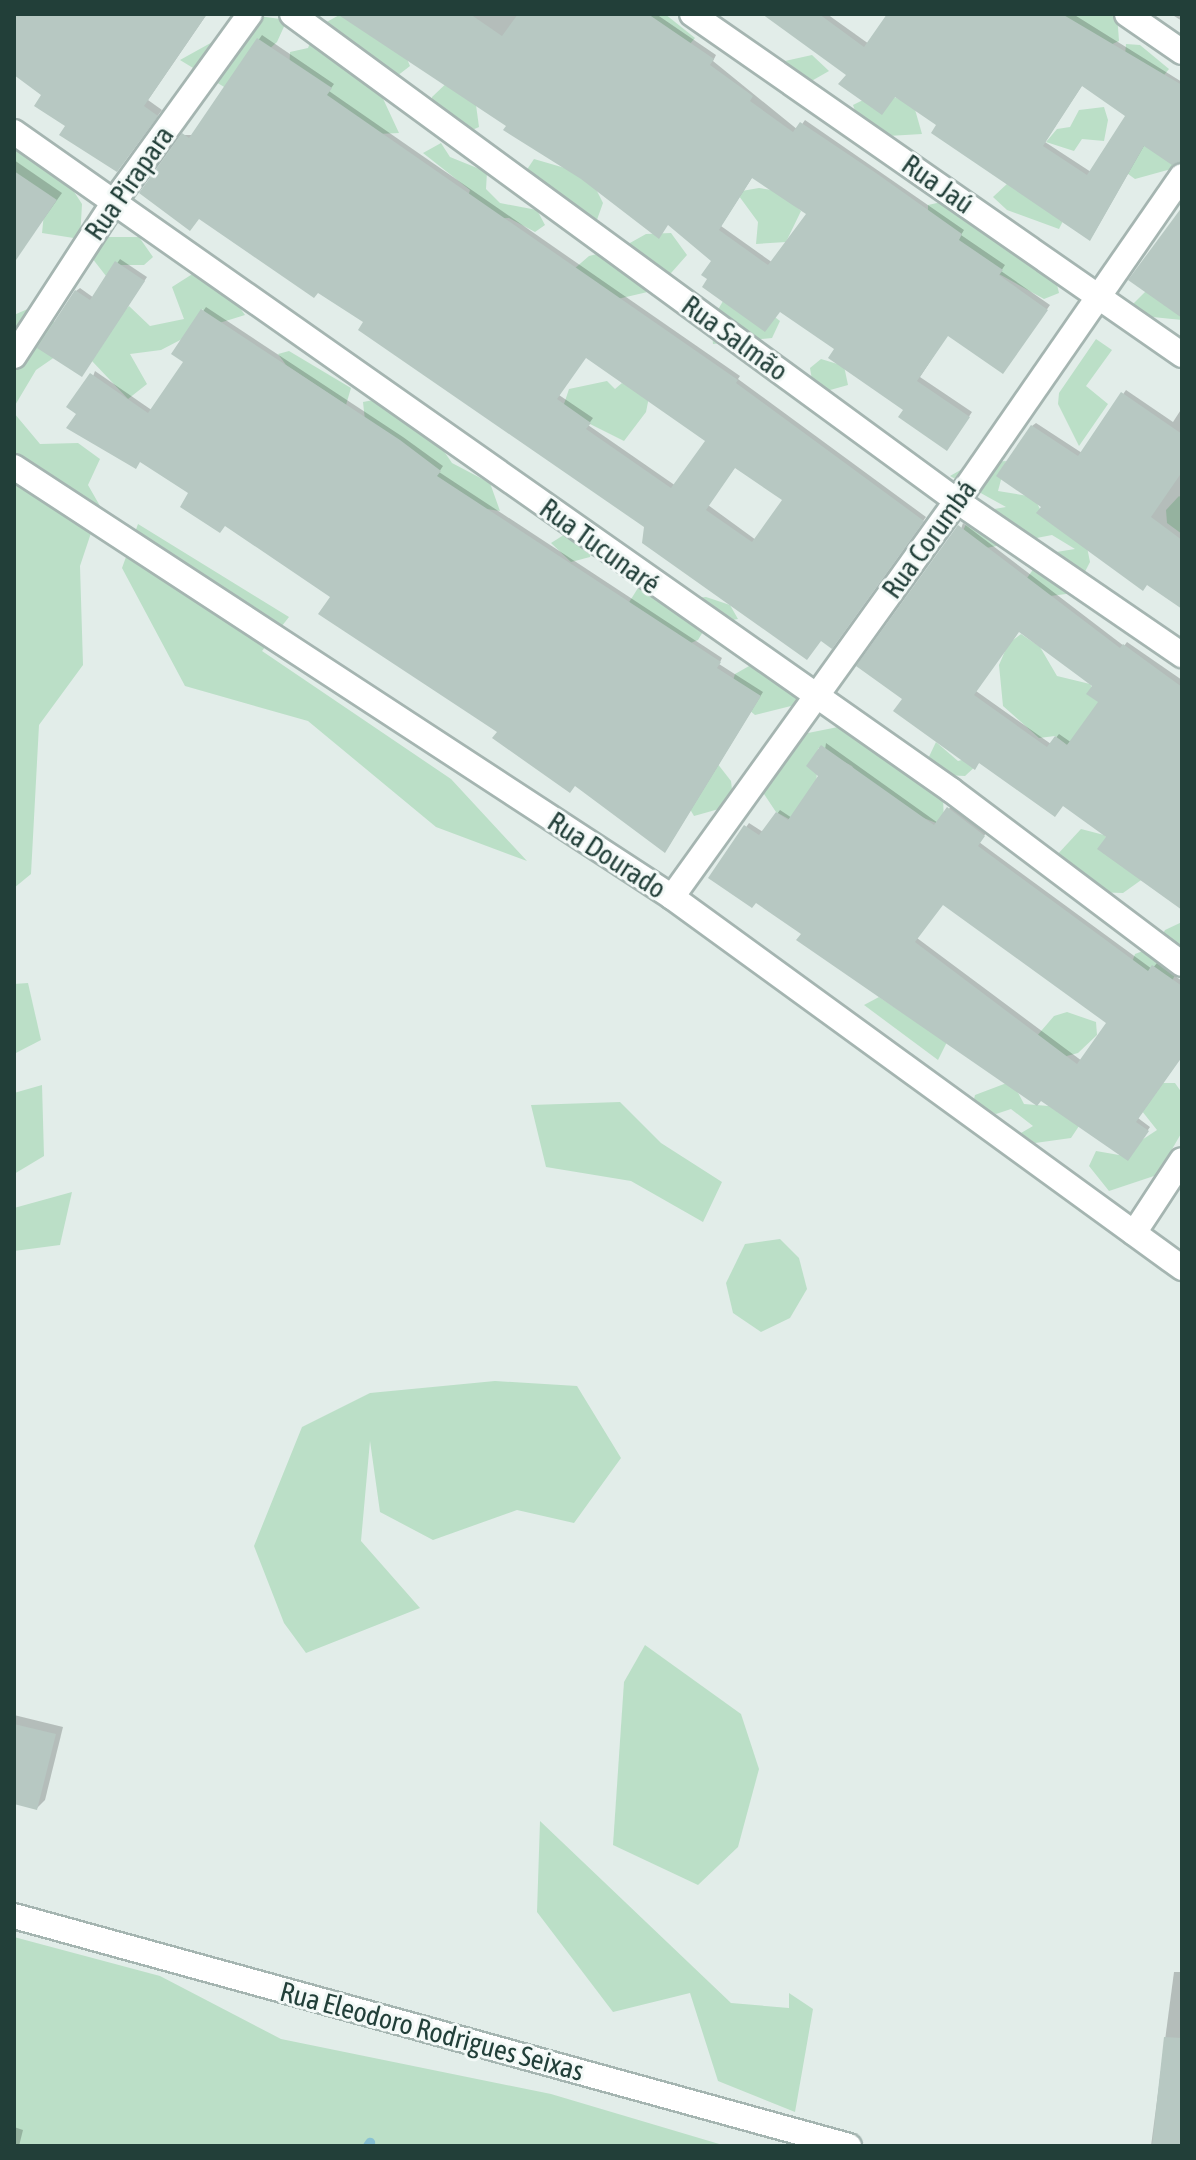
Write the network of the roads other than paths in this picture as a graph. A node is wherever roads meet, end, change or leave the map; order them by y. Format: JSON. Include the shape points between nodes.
{"nodes":[{"id":1,"x":250,"y":14,"type":"edge"},
{"id":2,"x":292,"y":14,"type":"edge"},
{"id":3,"x":692,"y":14,"type":"edge"},
{"id":4,"x":1127,"y":14,"type":"edge"},
{"id":5,"x":1182,"y":52,"type":"edge"},
{"id":6,"x":14,"y":132,"type":"edge"},
{"id":7,"x":1182,"y":176,"type":"edge"},
{"id":8,"x":116,"y":199,"type":"junction"},
{"id":9,"x":1099,"y":296,"type":"junction"},
{"id":10,"x":1182,"y":355,"type":"edge"},
{"id":11,"x":14,"y":356,"type":"edge"},
{"id":12,"x":14,"y":467,"type":"edge"},
{"id":13,"x":957,"y":501,"type":"junction"},
{"id":14,"x":1182,"y":655,"type":"edge"},
{"id":15,"x":813,"y":698,"type":"junction"},
{"id":16,"x":672,"y":897,"type":"junction"},
{"id":17,"x":1182,"y":964,"type":"edge"},
{"id":18,"x":1182,"y":1160,"type":"edge"},
{"id":19,"x":1134,"y":1233,"type":"junction"},
{"id":20,"x":1182,"y":1268,"type":"edge"},
{"id":21,"x":14,"y":1916,"type":"edge"},
{"id":22,"x":849,"y":2146,"type":"edge"}],
"edges":[{"from":1,"to":8,"type":"street","name":"Rua Pirapara"},
{"from":2,"to":13,"type":"street","name":"Rua Salmão"},
{"from":3,"to":9,"type":"street","name":"Rua Jaú"},
{"from":4,"to":5,"type":"street"},
{"from":6,"to":8,"type":"street","name":"Rua Tucunaré"},
{"from":7,"to":9,"type":"street","name":"Rua Corumbá"},
{"from":8,"to":11,"type":"street","name":"Rua Pirapara"},
{"from":8,"to":15,"type":"street","name":"Rua Tucunaré"},
{"from":9,"to":10,"type":"street","name":"Rua Jaú"},
{"from":9,"to":13,"type":"street","name":"Rua Corumbá"},
{"from":12,"to":16,"type":"street","name":"Rua Dourado"},
{"from":13,"to":14,"type":"street","name":"Rua Salmão"},
{"from":13,"to":15,"type":"street","name":"Rua Corumbá"},
{"from":15,"to":16,"type":"street","name":"Rua Corumbá"},
{"from":15,"to":17,"type":"street","name":"Rua Tucunaré","via":[[951,790]]},
{"from":16,"to":19,"type":"street","name":"Rua Dourado"},
{"from":18,"to":19,"type":"street"},
{"from":19,"to":20,"type":"street","name":"Rua Dourado"},
{"from":21,"to":22,"type":"street","name":"Rua Eleodoro Rodrigues Seixas"}]}
